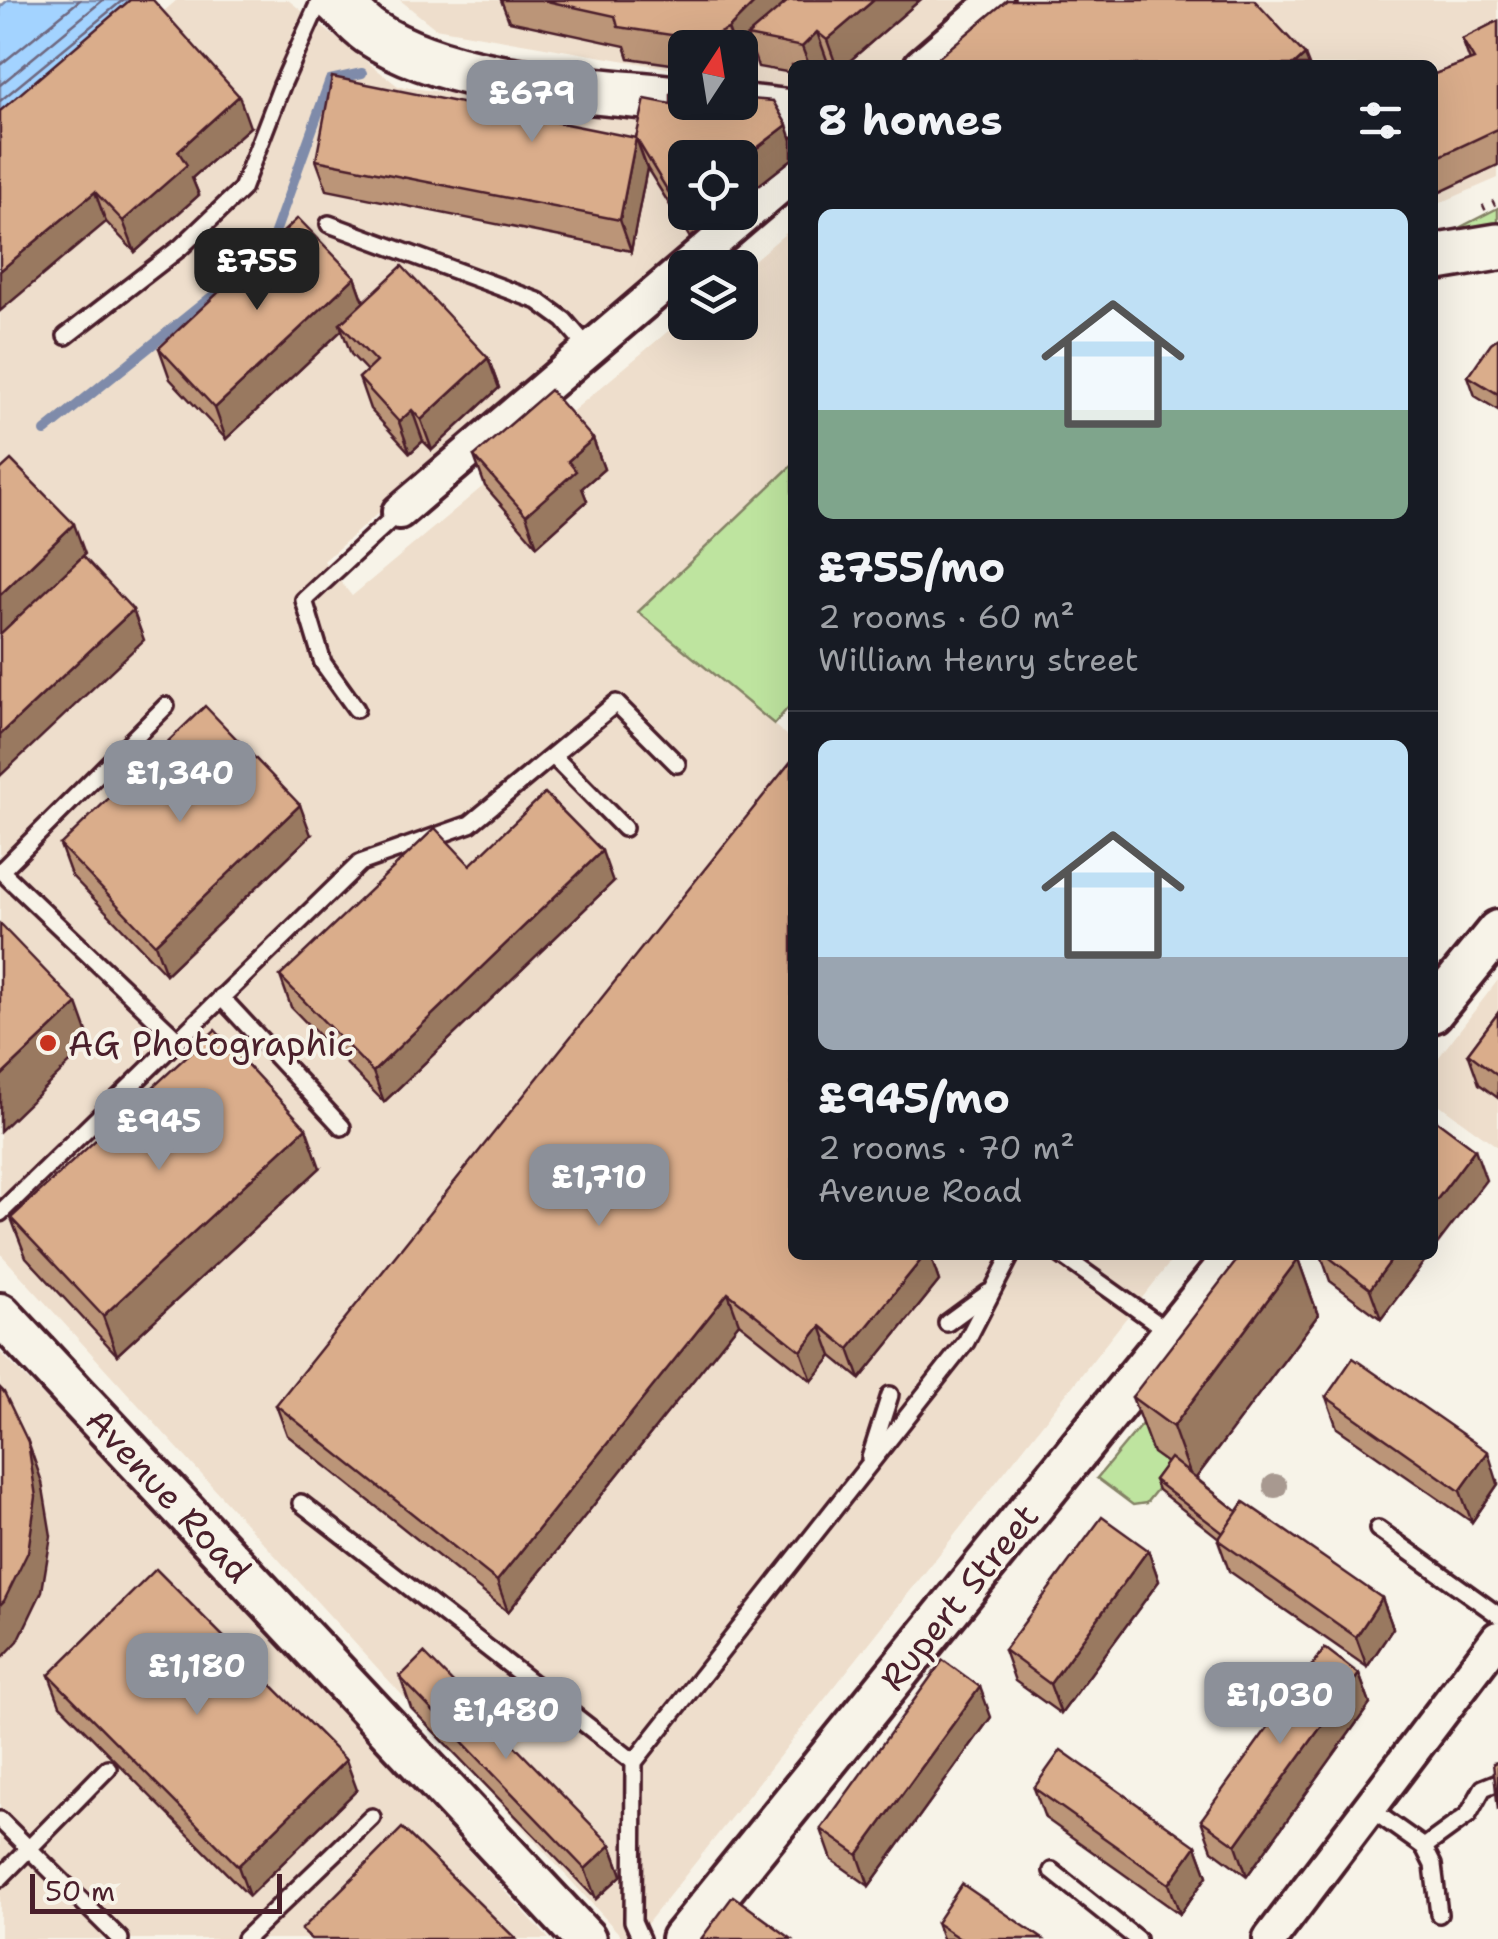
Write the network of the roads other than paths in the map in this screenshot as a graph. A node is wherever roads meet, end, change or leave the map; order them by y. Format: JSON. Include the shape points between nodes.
{"nodes":[{"id":1,"x":320,"y":0,"type":"edge"},
{"id":2,"x":336,"y":0,"type":"edge"},
{"id":3,"x":996,"y":0,"type":"edge"},
{"id":4,"x":927,"y":60,"type":"edge"},
{"id":5,"x":668,"y":98,"type":"edge"},
{"id":6,"x":758,"y":109,"type":"edge"},
{"id":7,"x":788,"y":112,"type":"edge"},
{"id":8,"x":788,"y":179,"type":"edge"},
{"id":9,"x":329,"y":224,"type":"dead end"},
{"id":10,"x":1498,"y":246,"type":"edge"},
{"id":11,"x":1438,"y":257,"type":"edge"},
{"id":12,"x":66,"y":336,"type":"dead end"},
{"id":13,"x":589,"y":350,"type":"junction"},
{"id":14,"x":399,"y":512,"type":"joint"},
{"id":15,"x":166,"y":706,"type":"dead end"},
{"id":16,"x":356,"y":708,"type":"dead end"},
{"id":17,"x":552,"y":756,"type":"junction"},
{"id":18,"x":677,"y":764,"type":"dead end"},
{"id":19,"x":624,"y":828,"type":"dead end"},
{"id":20,"x":0,"y":871,"type":"edge"},
{"id":21,"x":1498,"y":931,"type":"edge"},
{"id":22,"x":220,"y":997,"type":"junction"},
{"id":23,"x":1438,"y":1005,"type":"edge"},
{"id":24,"x":177,"y":1039,"type":"junction"},
{"id":25,"x":342,"y":1127,"type":"dead end"},
{"id":26,"x":0,"y":1213,"type":"edge"},
{"id":27,"x":1008,"y":1260,"type":"edge"},
{"id":28,"x":1069,"y":1260,"type":"edge"},
{"id":29,"x":1232,"y":1260,"type":"edge"},
{"id":30,"x":993,"y":1290,"type":"junction"},
{"id":31,"x":0,"y":1314,"type":"edge"},
{"id":32,"x":947,"y":1324,"type":"dead end"},
{"id":33,"x":1172,"y":1334,"type":"junction"},
{"id":34,"x":890,"y":1395,"type":"dead end"},
{"id":35,"x":866,"y":1470,"type":"junction"},
{"id":36,"x":301,"y":1502,"type":"dead end"},
{"id":37,"x":1378,"y":1529,"type":"dead end"},
{"id":38,"x":1498,"y":1615,"type":"edge"},
{"id":39,"x":1498,"y":1638,"type":"edge"},
{"id":40,"x":634,"y":1762,"type":"junction"},
{"id":41,"x":108,"y":1768,"type":"dead end"},
{"id":42,"x":1498,"y":1782,"type":"edge"},
{"id":43,"x":1369,"y":1808,"type":"junction"},
{"id":44,"x":372,"y":1817,"type":"dead end"},
{"id":45,"x":0,"y":1820,"type":"edge"},
{"id":46,"x":1424,"y":1847,"type":"junction"},
{"id":47,"x":29,"y":1849,"type":"junction"},
{"id":48,"x":1052,"y":1871,"type":"dead end"},
{"id":49,"x":0,"y":1878,"type":"edge"},
{"id":50,"x":1440,"y":1914,"type":"dead end"},
{"id":51,"x":120,"y":1939,"type":"edge"},
{"id":52,"x":245,"y":1939,"type":"edge"},
{"id":53,"x":584,"y":1939,"type":"edge"},
{"id":54,"x":640,"y":1939,"type":"edge"},
{"id":55,"x":682,"y":1939,"type":"edge"},
{"id":56,"x":1137,"y":1939,"type":"edge"},
{"id":57,"x":1270,"y":1939,"type":"edge"}],
"edges":[{"from":1,"to":12,"type":"lane","via":[[242,189],[181,247]]},
{"from":2,"to":5,"type":"main road","via":[[404,51],[452,67]]},
{"from":3,"to":4,"type":"street"},
{"from":6,"to":7,"type":"main road"},
{"from":8,"to":13,"type":"street"},
{"from":9,"to":13,"type":"lane","via":[[538,301]]},
{"from":10,"to":11,"type":"main road"},
{"from":13,"to":14,"type":"street"},
{"from":14,"to":16,"type":"lane","via":[[304,600],[322,663]]},
{"from":15,"to":20,"type":"lane"},
{"from":17,"to":18,"type":"lane","via":[[616,703]]},
{"from":17,"to":19,"type":"lane"},
{"from":17,"to":22,"type":"lane","via":[[470,824],[360,863]]},
{"from":20,"to":24,"type":"lane"},
{"from":21,"to":23,"type":"street"},
{"from":22,"to":24,"type":"lane"},
{"from":22,"to":25,"type":"lane"},
{"from":24,"to":26,"type":"lane"},
{"from":27,"to":30,"type":"lane"},
{"from":28,"to":33,"type":"lane"},
{"from":29,"to":33,"type":"street","name":"Rupert Street"},
{"from":30,"to":32,"type":"lane"},
{"from":30,"to":35,"type":"lane","via":[[966,1342]]},
{"from":31,"to":53,"type":"street","name":"Avenue Road"},
{"from":33,"to":55,"type":"street","name":"Rupert Street"},
{"from":34,"to":35,"type":"lane"},
{"from":35,"to":40,"type":"lane"},
{"from":36,"to":40,"type":"lane"},
{"from":37,"to":38,"type":"lane"},
{"from":39,"to":43,"type":"street"},
{"from":40,"to":54,"type":"lane","via":[[633,1921]]},
{"from":41,"to":47,"type":"lane"},
{"from":42,"to":46,"type":"lane","via":[[1483,1788],[1468,1814]]},
{"from":43,"to":46,"type":"lane"},
{"from":43,"to":57,"type":"street"},
{"from":44,"to":52,"type":"lane"},
{"from":45,"to":47,"type":"lane"},
{"from":46,"to":50,"type":"lane"},
{"from":47,"to":49,"type":"lane"},
{"from":47,"to":51,"type":"lane"},
{"from":48,"to":56,"type":"lane"}]}
